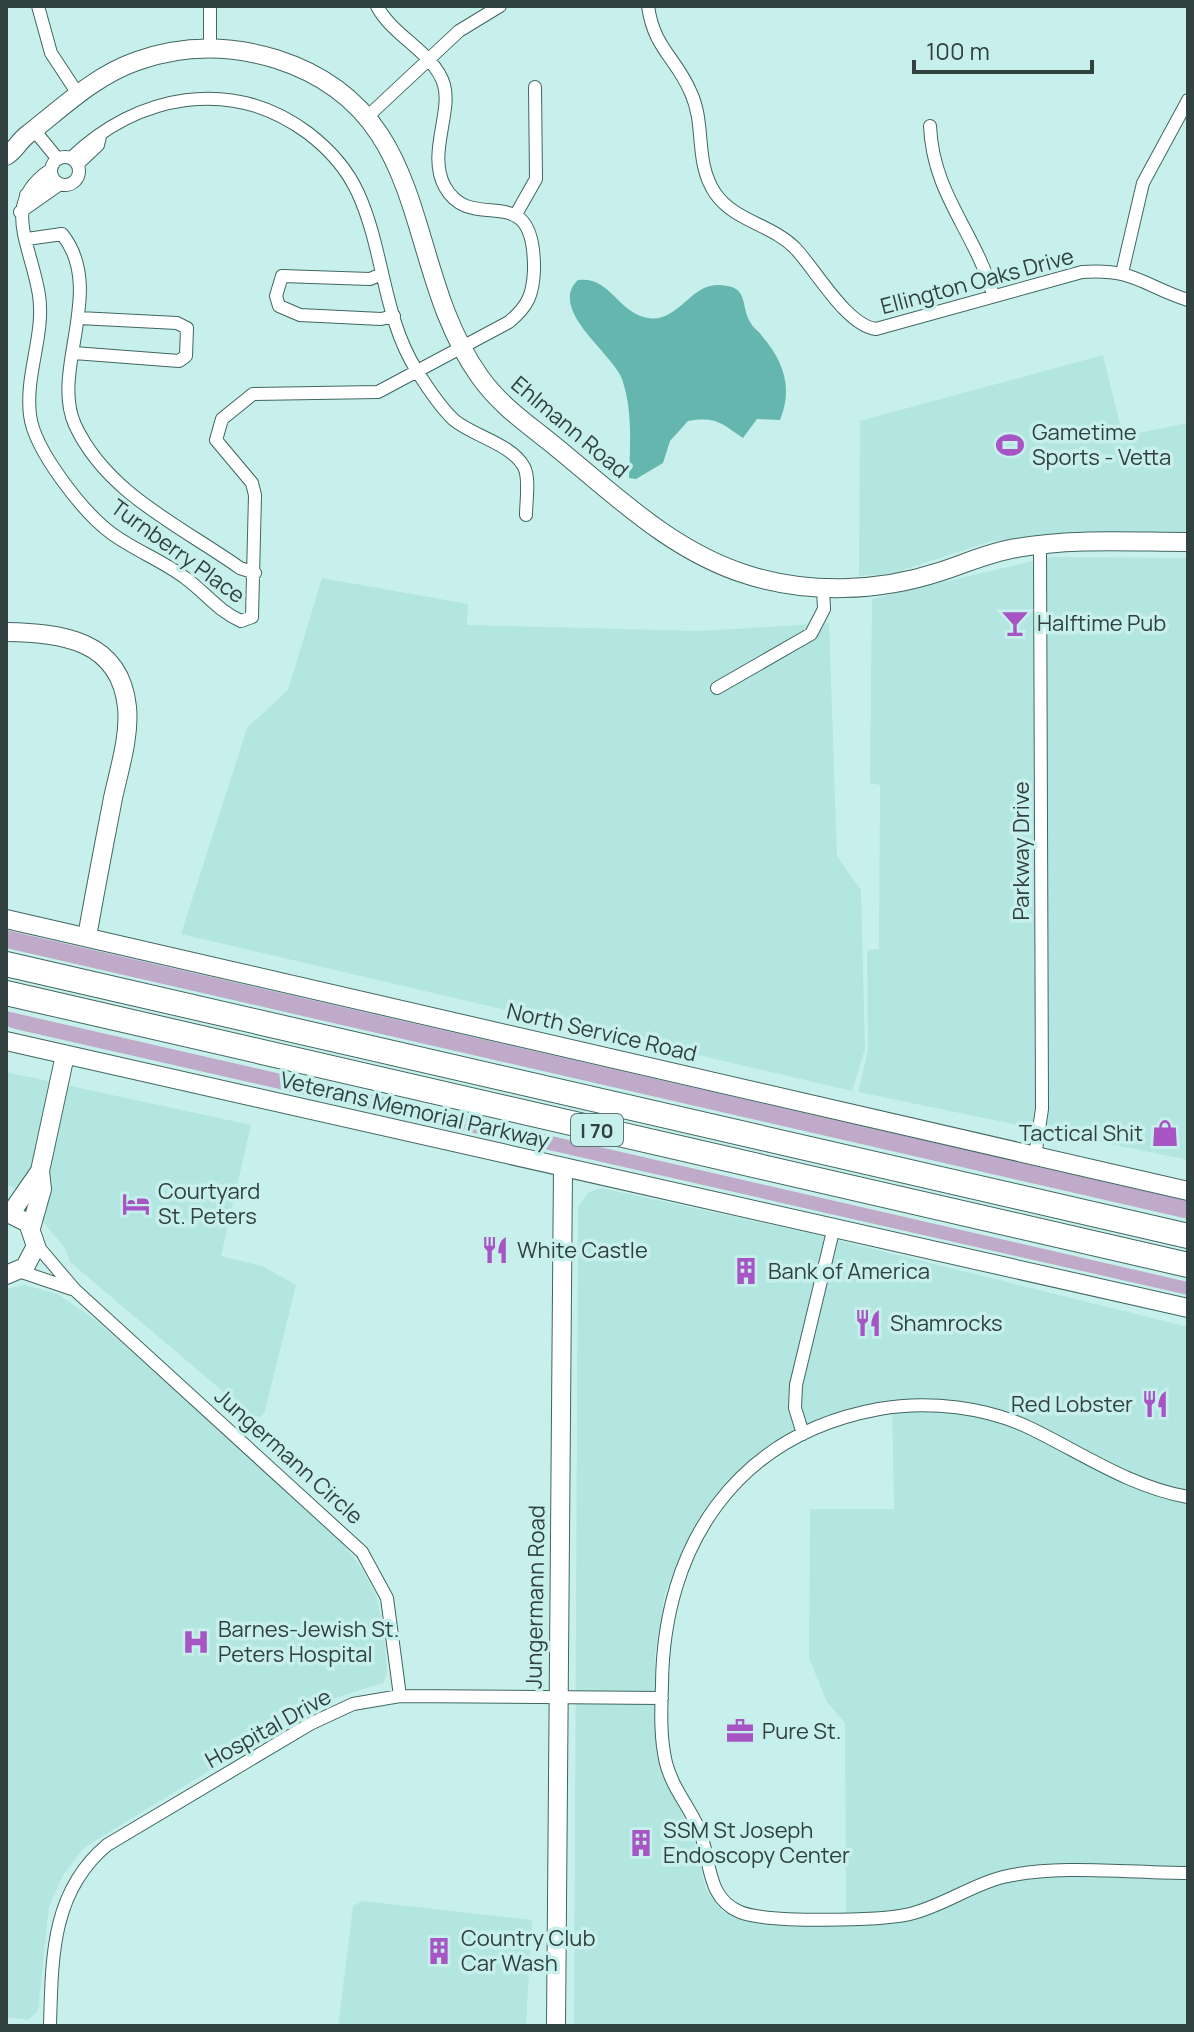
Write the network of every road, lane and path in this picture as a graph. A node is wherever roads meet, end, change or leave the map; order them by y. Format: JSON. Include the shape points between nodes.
{"nodes":[{"id":1,"x":38,"y":6,"type":"edge"},
{"id":2,"x":210,"y":6,"type":"edge"},
{"id":3,"x":377,"y":6,"type":"edge"},
{"id":4,"x":500,"y":6,"type":"edge"},
{"id":5,"x":648,"y":6,"type":"edge"},
{"id":6,"x":210,"y":49,"type":"junction"},
{"id":7,"x":426,"y":59,"type":"junction"},
{"id":8,"x":535,"y":87,"type":"dead end"},
{"id":9,"x":78,"y":94,"type":"junction"},
{"id":10,"x":1188,"y":100,"type":"edge"},
{"id":11,"x":366,"y":118,"type":"junction"},
{"id":12,"x":930,"y":126,"type":"dead end"},
{"id":13,"x":21,"y":136,"type":"edge"},
{"id":14,"x":6,"y":156,"type":"edge"},
{"id":15,"x":75,"y":161,"type":"junction"},
{"id":16,"x":55,"y":173,"type":"junction"},
{"id":17,"x":20,"y":212,"type":"junction"},
{"id":18,"x":515,"y":216,"type":"junction"},
{"id":19,"x":27,"y":239,"type":"junction"},
{"id":20,"x":1122,"y":273,"type":"junction"},
{"id":21,"x":382,"y":274,"type":"junction"},
{"id":22,"x":993,"y":295,"type":"junction"},
{"id":23,"x":1188,"y":300,"type":"edge"},
{"id":24,"x":394,"y":316,"type":"junction"},
{"id":25,"x":79,"y":318,"type":"junction"},
{"id":26,"x":461,"y":348,"type":"junction"},
{"id":27,"x":74,"y":353,"type":"junction"},
{"id":28,"x":416,"y":370,"type":"junction"},
{"id":29,"x":526,"y":515,"type":"dead end"},
{"id":30,"x":1188,"y":542,"type":"edge"},
{"id":31,"x":1040,"y":545,"type":"junction"},
{"id":32,"x":255,"y":573,"type":"junction"},
{"id":33,"x":823,"y":588,"type":"junction"},
{"id":34,"x":6,"y":632,"type":"edge"},
{"id":35,"x":717,"y":688,"type":"dead end"},
{"id":36,"x":6,"y":919,"type":"edge"},
{"id":37,"x":87,"y":937,"type":"junction"},
{"id":38,"x":6,"y":964,"type":"edge"},
{"id":39,"x":6,"y":993,"type":"edge"},
{"id":40,"x":6,"y":1041,"type":"edge"},
{"id":41,"x":65,"y":1055,"type":"junction"},
{"id":42,"x":1035,"y":1156,"type":"junction"},
{"id":43,"x":563,"y":1168,"type":"junction"},
{"id":44,"x":40,"y":1171,"type":"junction"},
{"id":45,"x":1188,"y":1191,"type":"edge"},
{"id":46,"x":8,"y":1212,"type":"edge"},
{"id":47,"x":834,"y":1227,"type":"junction"},
{"id":48,"x":33,"y":1235,"type":"junction"},
{"id":49,"x":1188,"y":1236,"type":"edge"},
{"id":50,"x":1188,"y":1265,"type":"edge"},
{"id":51,"x":12,"y":1273,"type":"edge"},
{"id":52,"x":75,"y":1290,"type":"junction"},
{"id":53,"x":1188,"y":1308,"type":"edge"},
{"id":54,"x":803,"y":1434,"type":"junction"},
{"id":55,"x":1188,"y":1497,"type":"edge"},
{"id":56,"x":400,"y":1696,"type":"junction"},
{"id":57,"x":558,"y":1698,"type":"junction"},
{"id":58,"x":662,"y":1698,"type":"junction"},
{"id":59,"x":1188,"y":1873,"type":"edge"},
{"id":60,"x":50,"y":2026,"type":"edge"},
{"id":61,"x":556,"y":2026,"type":"edge"}],
"edges":[{"from":1,"to":9,"type":"street","via":[[51,53]]},
{"from":2,"to":6,"type":"street"},
{"from":3,"to":7,"type":"street"},
{"from":4,"to":7,"type":"street"},
{"from":5,"to":22,"type":"street","name":"Ellington Oaks Drive","via":[[657,44],[691,92],[700,158],[717,195],[729,209],[773,230],[795,248],[849,314],[876,329]]},
{"from":6,"to":9,"type":"street","name":"Ehlmann Road","via":[[140,60],[113,70]]},
{"from":6,"to":11,"type":"street","name":"Ehlmann Road","via":[[238,50],[291,64],[336,90]]},
{"from":7,"to":11,"type":"street"},
{"from":7,"to":18,"type":"street","via":[[444,82],[439,128],[446,189],[466,206]]},
{"from":8,"to":18,"type":"street","via":[[536,179]]},
{"from":9,"to":13,"type":"street","name":"Ehlmann Road"},
{"from":10,"to":20,"type":"street","via":[[1143,183]]},
{"from":11,"to":26,"type":"street","name":"Ehlmann Road","via":[[403,174],[437,293]]},
{"from":12,"to":22,"type":"street","via":[[943,192],[974,242]]},
{"from":13,"to":14,"type":"street","name":"Ehlmann Road","via":[[15,151]]},
{"from":13,"to":16,"type":"street"},
{"from":15,"to":16,"type":"street"},
{"from":15,"to":16,"type":"street","via":[[77,178],[70,184]]},
{"from":15,"to":21,"type":"street","via":[[91,139],[180,100],[210,97],[268,109],[321,143],[343,167],[358,193]]},
{"from":16,"to":17,"type":"street"},
{"from":16,"to":17,"type":"street","via":[[30,185]]},
{"from":17,"to":19,"type":"street","name":"Turnberry Place"},
{"from":18,"to":26,"type":"street","name":"Turnberry Place","via":[[533,239],[532,296],[526,309],[509,322]]},
{"from":19,"to":25,"type":"street","name":"Turnberry Place","via":[[62,234],[69,242]]},
{"from":19,"to":32,"type":"street","name":"Turnberry Place","via":[[40,299],[28,390],[30,419],[58,472],[110,532],[168,565],[228,616],[241,621],[252,617]]},
{"from":20,"to":22,"type":"street","name":"Ellington Oaks Drive","via":[[1082,272]]},
{"from":20,"to":23,"type":"street","name":"Ellington Oaks Drive"},
{"from":21,"to":24,"type":"street"},
{"from":21,"to":24,"type":"street","via":[[370,279],[282,276],[276,296],[279,306],[300,315]]},
{"from":24,"to":28,"type":"street"},
{"from":25,"to":27,"type":"street","name":"Turnberry Place"},
{"from":25,"to":27,"type":"street","via":[[177,323],[187,328],[188,342],[186,356],[179,361]]},
{"from":26,"to":28,"type":"street","name":"Turnberry Place"},
{"from":26,"to":33,"type":"street","name":"Ehlmann Road","via":[[480,378],[521,421],[664,533],[745,574]]},
{"from":27,"to":32,"type":"street","name":"Turnberry Place","via":[[67,383],[76,426],[124,490]]},
{"from":28,"to":29,"type":"street","via":[[454,420],[518,458],[525,468]]},
{"from":28,"to":32,"type":"street","name":"Turnberry Place","via":[[393,386],[366,394],[253,394],[222,419],[216,440],[252,483],[255,495]]},
{"from":30,"to":31,"type":"street","name":"Ehlmann Road"},
{"from":31,"to":33,"type":"street","name":"Ehlmann Road","via":[[996,552],[890,583]]},
{"from":31,"to":42,"type":"street","name":"Parkway Drive","via":[[1042,1109]]},
{"from":33,"to":35,"type":"street","via":[[824,609],[811,634]]},
{"from":34,"to":37,"type":"street","via":[[79,641],[103,658],[124,693],[126,728]]},
{"from":36,"to":37,"type":"street","name":"North Service Road"},
{"from":37,"to":42,"type":"street","name":"North Service Road"},
{"from":38,"to":49,"type":"highway","number":"I 70"},
{"from":39,"to":50,"type":"highway","number":"I 70"},
{"from":40,"to":41,"type":"street","name":"Veterans Memorial Parkway"},
{"from":41,"to":43,"type":"street","name":"Veterans Memorial Parkway"},
{"from":41,"to":44,"type":"street"},
{"from":42,"to":45,"type":"street","name":"North Service Road"},
{"from":43,"to":47,"type":"street","name":"Veterans Memorial Parkway"},
{"from":43,"to":57,"type":"street","name":"Jungermann Road"},
{"from":44,"to":46,"type":"street"},
{"from":44,"to":48,"type":"street"},
{"from":46,"to":48,"type":"street","via":[[22,1217]]},
{"from":47,"to":53,"type":"street","name":"Veterans Memorial Parkway"},
{"from":47,"to":54,"type":"street","via":[[796,1385],[795,1408]]},
{"from":48,"to":51,"type":"street","via":[[30,1261]]},
{"from":48,"to":52,"type":"street","name":"Jungermann Circle"},
{"from":51,"to":52,"type":"street","name":"Jungermann Circle"},
{"from":52,"to":56,"type":"street","name":"Jungermann Circle","via":[[362,1552],[387,1598]]},
{"from":54,"to":55,"type":"street","via":[[851,1415],[892,1407],[961,1409],[1029,1427],[1144,1485]]},
{"from":54,"to":58,"type":"street","via":[[756,1465],[699,1531],[668,1608]]},
{"from":56,"to":57,"type":"street","name":"Hospital Drive"},
{"from":56,"to":60,"type":"street","name":"Hospital Drive","via":[[336,1710],[96,1854],[76,1876],[61,1909]]},
{"from":57,"to":58,"type":"street","name":"Hospital Drive"},
{"from":57,"to":61,"type":"street","name":"Jungermann Road"},
{"from":58,"to":59,"type":"street","via":[[667,1765],[698,1827],[715,1891],[740,1912],[762,1917],[884,1918],[937,1905],[1005,1877]]}]}
